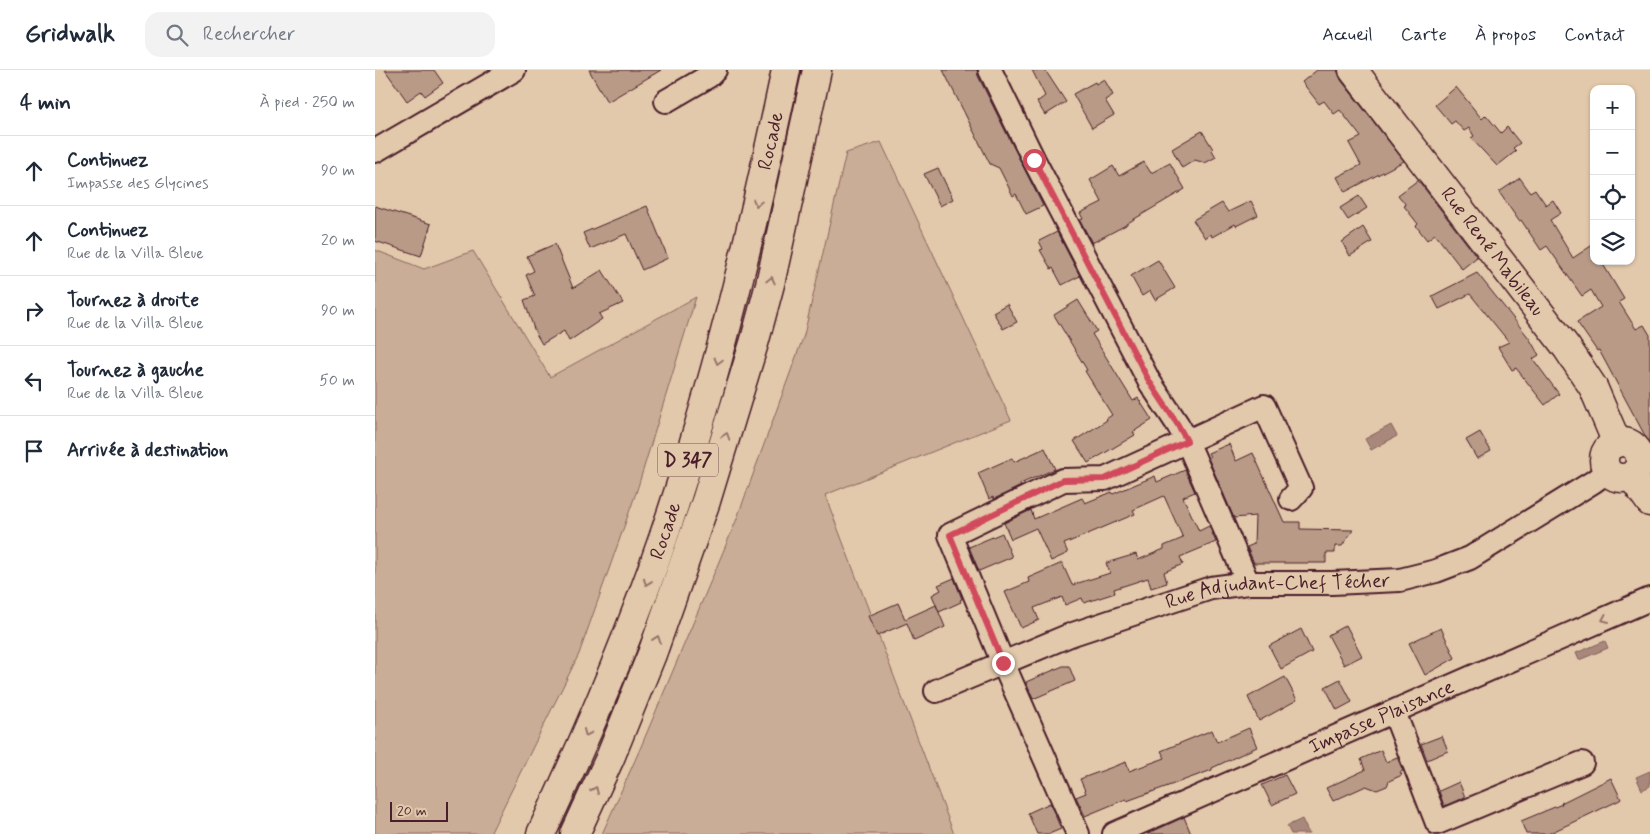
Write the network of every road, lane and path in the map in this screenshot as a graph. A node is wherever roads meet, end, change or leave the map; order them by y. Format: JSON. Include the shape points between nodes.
{"nodes":[{"id":1,"x":514,"y":70,"type":"edge"},
{"id":2,"x":715,"y":70,"type":"edge"},
{"id":3,"x":786,"y":70,"type":"edge"},
{"id":4,"x":817,"y":70,"type":"edge"},
{"id":5,"x":990,"y":70,"type":"edge"},
{"id":6,"x":1353,"y":70,"type":"edge"},
{"id":7,"x":666,"y":101,"type":"dead end"},
{"id":8,"x":376,"y":149,"type":"edge"},
{"id":9,"x":1187,"y":441,"type":"junction"},
{"id":10,"x":1620,"y":474,"type":"junction"},
{"id":11,"x":1291,"y":499,"type":"dead end"},
{"id":12,"x":1650,"y":502,"type":"edge"},
{"id":13,"x":1248,"y":583,"type":"junction"},
{"id":14,"x":1650,"y":600,"type":"edge"},
{"id":15,"x":1003,"y":663,"type":"junction"},
{"id":16,"x":936,"y":691,"type":"dead end"},
{"id":17,"x":1394,"y":712,"type":"junction"},
{"id":18,"x":1583,"y":763,"type":"dead end"},
{"id":19,"x":541,"y":834,"type":"edge"},
{"id":20,"x":575,"y":834,"type":"edge"},
{"id":21,"x":1078,"y":834,"type":"edge"},
{"id":22,"x":1115,"y":834,"type":"edge"}],
"edges":[{"from":1,"to":8,"type":"street"},
{"from":2,"to":7,"type":"street"},
{"from":3,"to":19,"type":"main road","name":"Rocade","number":"D 347","one_way":true,"via":[[735,296],[678,494],[623,646]]},
{"from":20,"to":4,"type":"main road","number":"D 347","one_way":true,"via":[[652,654],[706,502],[770,284]]},
{"from":5,"to":9,"type":"street","via":[[1149,381]]},
{"from":6,"to":10,"type":"main road","name":"Rue René Mabileau","via":[[1567,348],[1593,387],[1617,442],[1634,446],[1641,456],[1639,468]]},
{"from":9,"to":11,"type":"street","via":[[1272,402],[1301,488]]},
{"from":9,"to":13,"type":"street"},
{"from":9,"to":15,"type":"street","via":[[1105,479],[1063,480],[950,535]]},
{"from":10,"to":12,"type":"main road"},
{"from":10,"to":13,"type":"street","name":"Rue Adjudant-Chef Técher","via":[[1593,482],[1470,558],[1436,571],[1400,580]]},
{"from":13,"to":15,"type":"street","name":"Rue Adjudant-Chef Técher","via":[[1211,588],[1125,616]]},
{"from":14,"to":17,"type":"street","name":"Impasse Plaisance","one_way":true},
{"from":15,"to":16,"type":"street","name":"Rue Adjudant-Chef Técher"},
{"from":15,"to":21,"type":"street"},
{"from":17,"to":18,"type":"street","via":[[1437,823]]},
{"from":17,"to":22,"type":"street","name":"Impasse Plaisance"}]}
